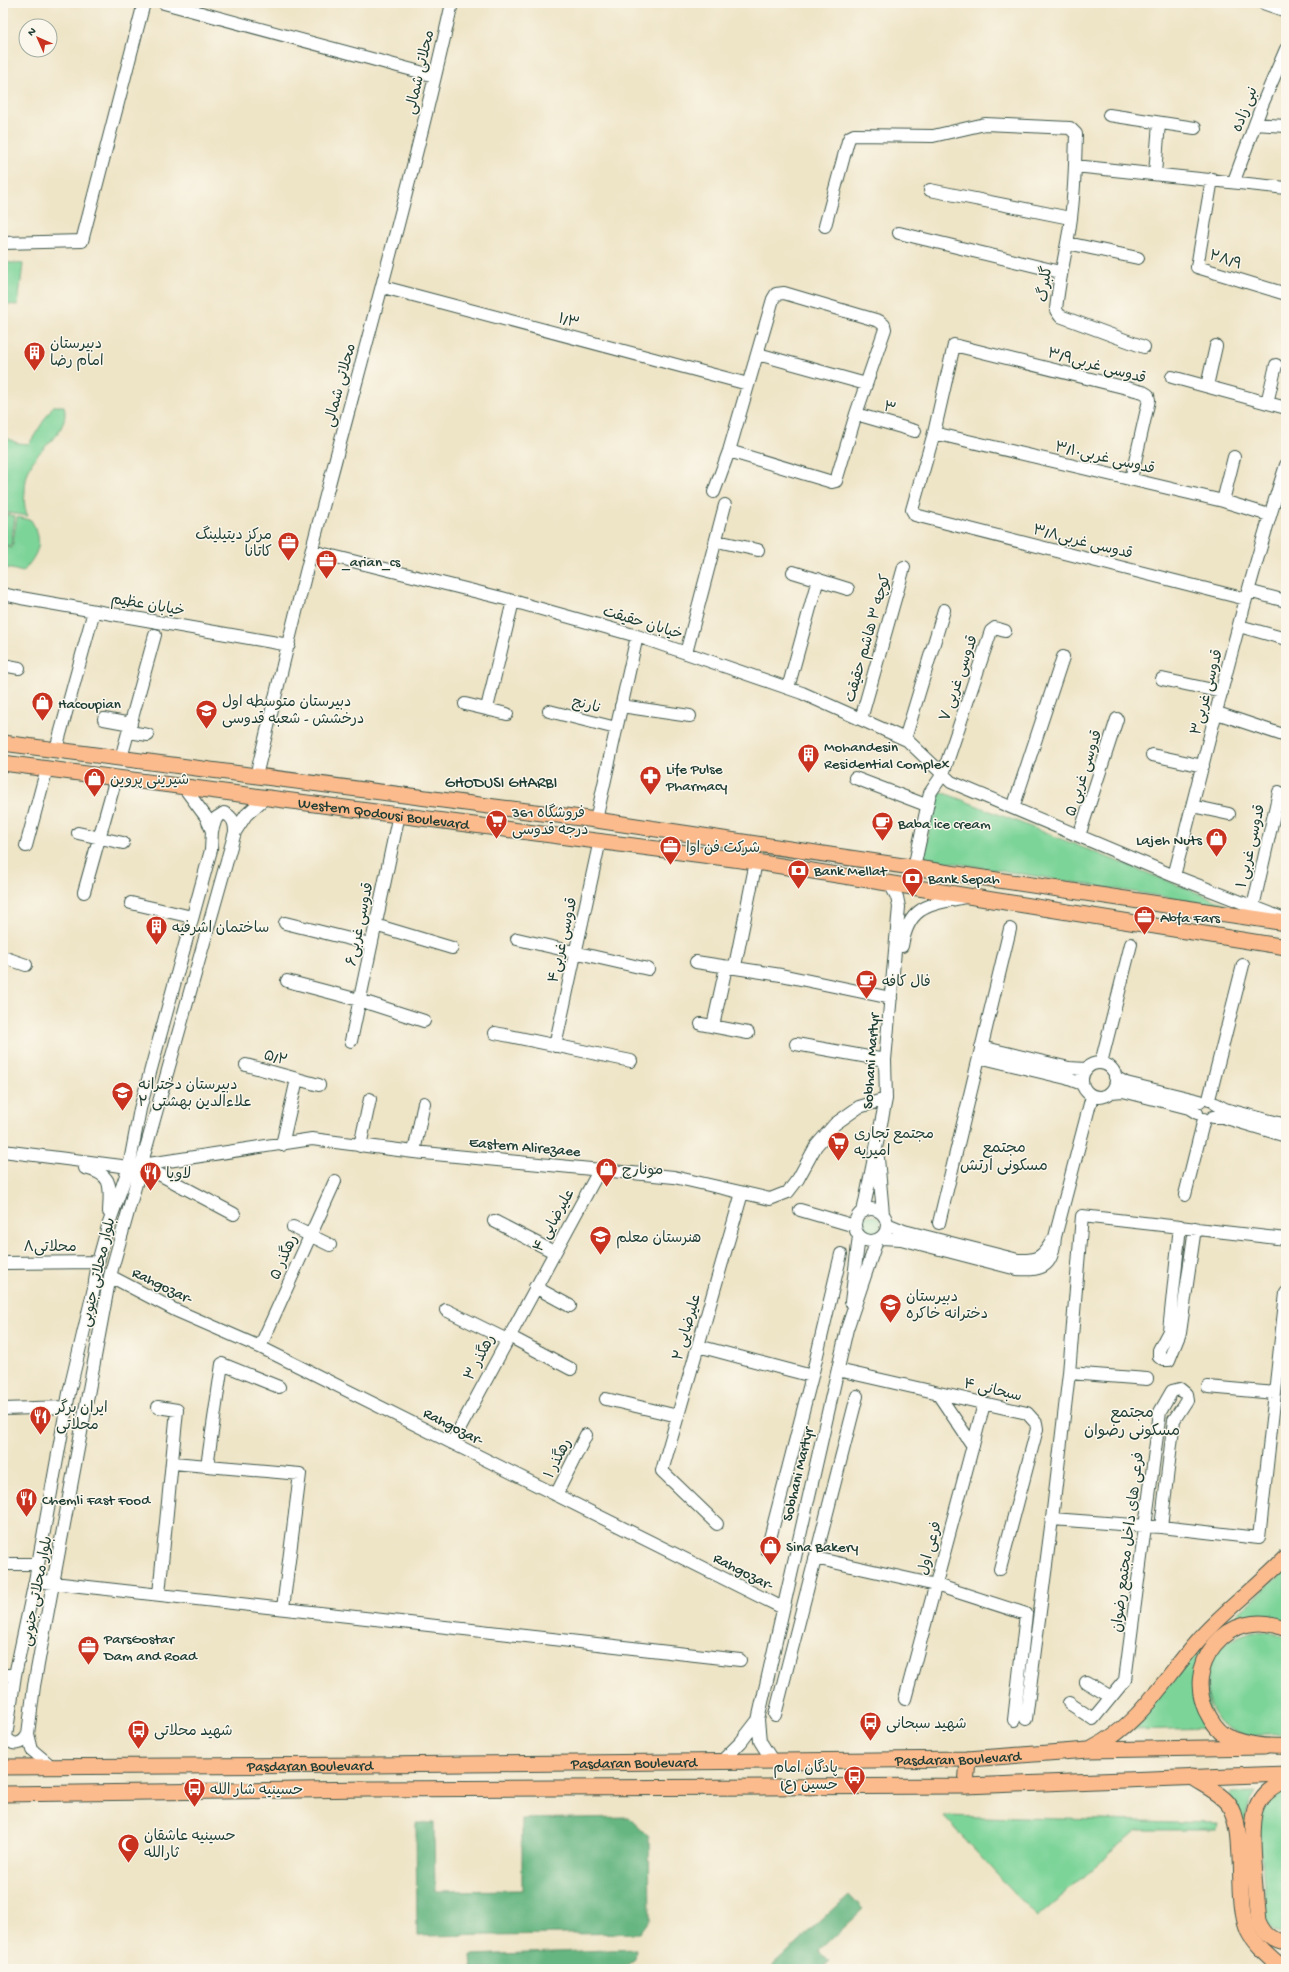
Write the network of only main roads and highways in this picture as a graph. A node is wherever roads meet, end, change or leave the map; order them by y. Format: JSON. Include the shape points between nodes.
{"nodes":[{"id":1,"x":3,"y":744,"type":"edge"},
{"id":2,"x":3,"y":763,"type":"edge"},
{"id":3,"x":496,"y":807,"type":"junction"},
{"id":4,"x":494,"y":826,"type":"junction"},
{"id":5,"x":731,"y":840,"type":"junction"},
{"id":6,"x":728,"y":858,"type":"junction"},
{"id":7,"x":1285,"y":917,"type":"edge"},
{"id":8,"x":1286,"y":946,"type":"edge"},
{"id":9,"x":1286,"y":1558,"type":"edge"},
{"id":10,"x":1286,"y":1630,"type":"edge"},
{"id":11,"x":1286,"y":1746,"type":"edge"},
{"id":12,"x":1264,"y":1747,"type":"junction"},
{"id":13,"x":1088,"y":1750,"type":"junction"},
{"id":14,"x":968,"y":1759,"type":"junction"},
{"id":15,"x":374,"y":1765,"type":"junction"},
{"id":16,"x":3,"y":1767,"type":"edge"},
{"id":17,"x":1286,"y":1774,"type":"edge"},
{"id":18,"x":1191,"y":1777,"type":"junction"},
{"id":19,"x":1286,"y":1781,"type":"edge"},
{"id":20,"x":966,"y":1786,"type":"junction"},
{"id":21,"x":374,"y":1789,"type":"junction"},
{"id":22,"x":3,"y":1794,"type":"edge"},
{"id":23,"x":1286,"y":1942,"type":"edge"},
{"id":24,"x":1283,"y":1969,"type":"edge"}],
"edges":[{"from":1,"to":3,"type":"main road","name":"Western Qodousi Boulevard"},
{"from":2,"to":4,"type":"main road","name":"Western Qodousi Boulevard"},
{"from":3,"to":4,"type":"main road"},
{"from":3,"to":5,"type":"main road","name":"Western Qodousi Boulevard"},
{"from":4,"to":6,"type":"main road","name":"Western Qodousi Boulevard"},
{"from":5,"to":6,"type":"main road"},
{"from":5,"to":7,"type":"main road","name":"Western Qodousi Boulevard","via":[[914,868]]},
{"from":6,"to":8,"type":"main road","name":"Western Qodousi Boulevard"},
{"from":9,"to":13,"type":"main road","via":[[1202,1636],[1137,1716],[1110,1739]]},
{"from":10,"to":12,"type":"main road","via":[[1278,1626],[1257,1624],[1232,1630],[1210,1649],[1201,1670],[1200,1696],[1204,1710],[1214,1725],[1232,1739]]},
{"from":11,"to":12,"type":"main road","name":"Pasdaran Boulevard"},
{"from":12,"to":13,"type":"main road","name":"Pasdaran Boulevard"},
{"from":13,"to":14,"type":"main road","name":"Pasdaran Boulevard"},
{"from":14,"to":15,"type":"main road","name":"Pasdaran Boulevard"},
{"from":14,"to":20,"type":"main road"},
{"from":15,"to":16,"type":"main road","name":"Pasdaran Boulevard"},
{"from":15,"to":21,"type":"main road"},
{"from":17,"to":18,"type":"main road","name":"Pasdaran Boulevard"},
{"from":18,"to":20,"type":"main road","name":"Pasdaran Boulevard"},
{"from":18,"to":24,"type":"main road","via":[[1221,1796],[1233,1811],[1238,1832],[1242,1904],[1248,1932]]},
{"from":19,"to":23,"type":"main road","via":[[1271,1789],[1261,1799],[1253,1828],[1259,1920],[1269,1936]]},
{"from":20,"to":21,"type":"main road","name":"Pasdaran Boulevard"},
{"from":21,"to":22,"type":"main road","name":"Pasdaran Boulevard"}]}
